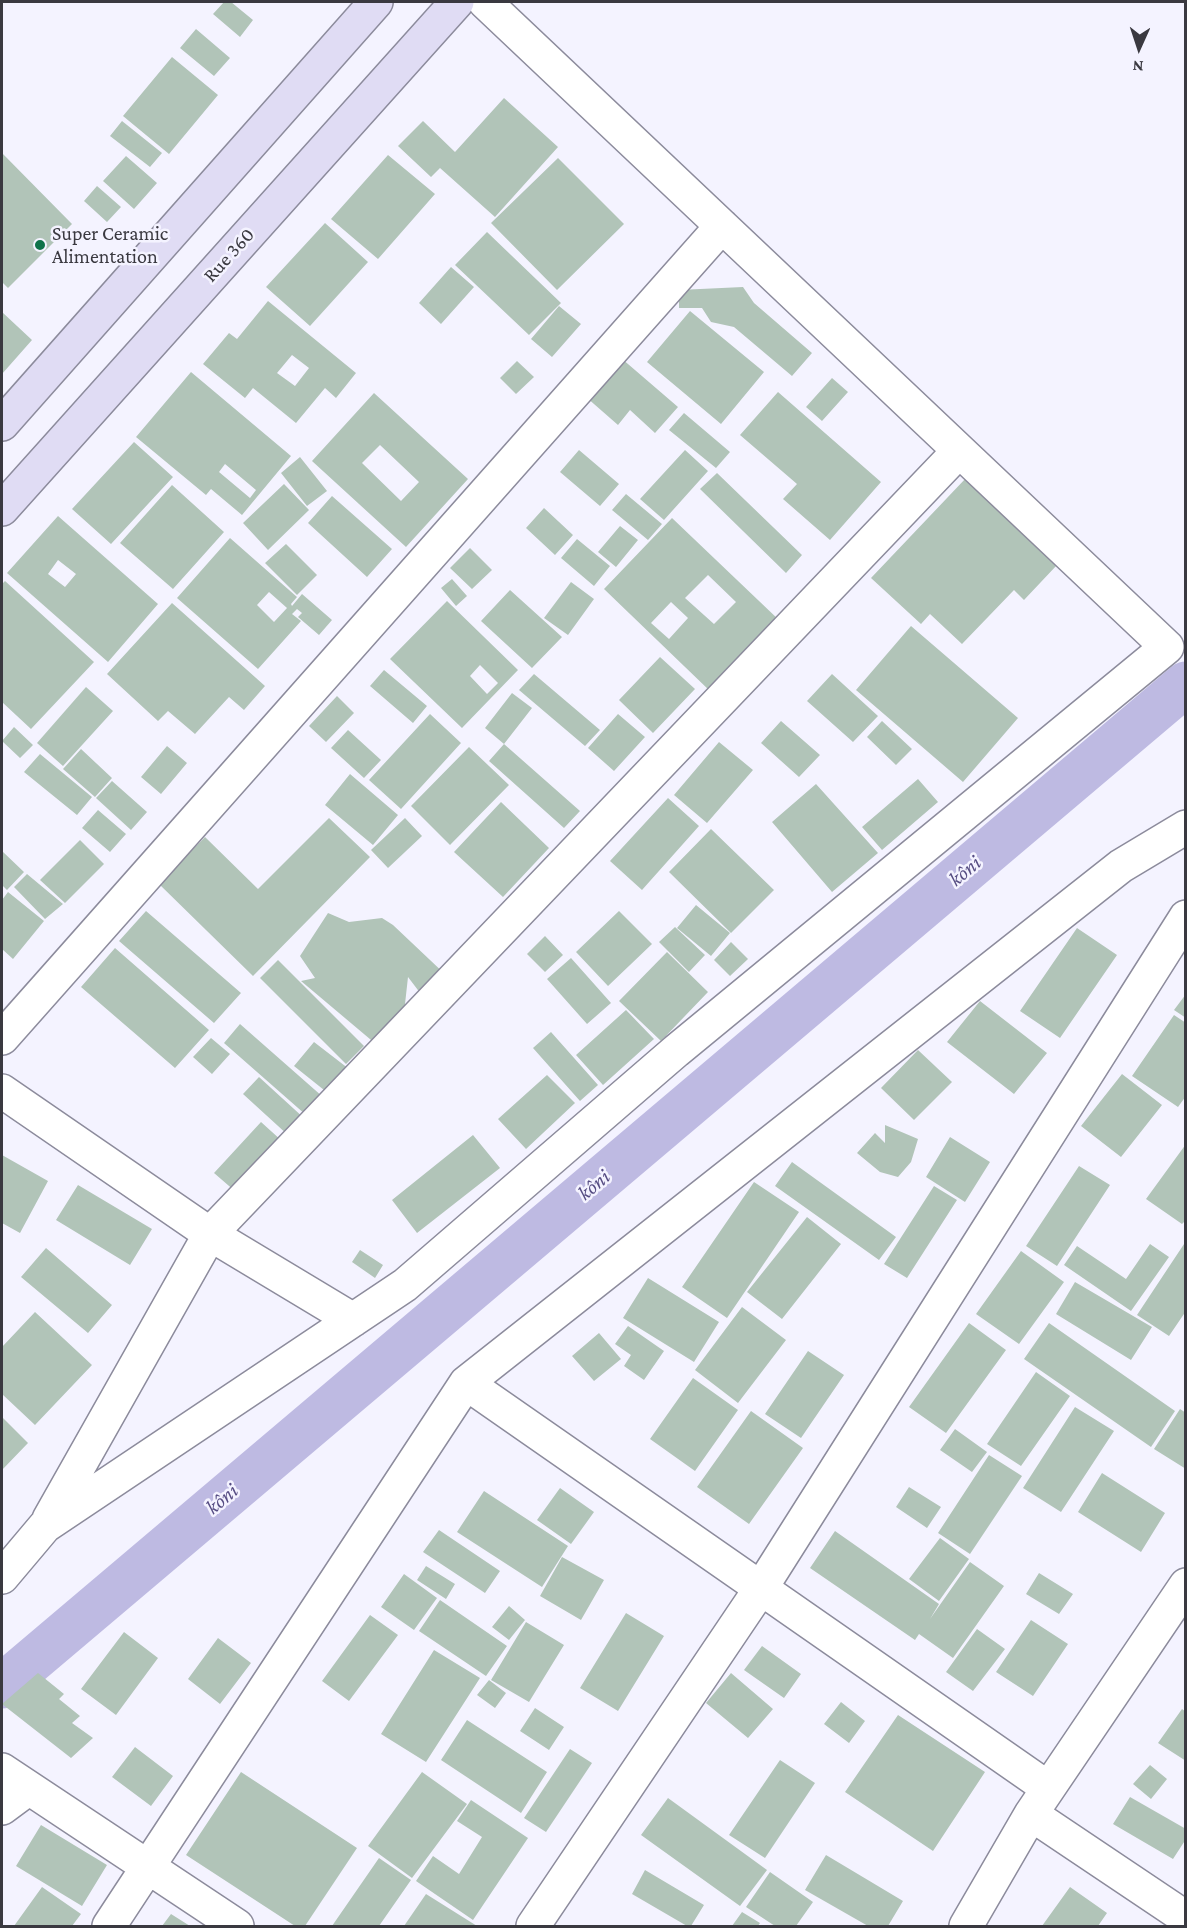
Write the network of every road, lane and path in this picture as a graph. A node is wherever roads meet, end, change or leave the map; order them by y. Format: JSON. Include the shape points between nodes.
{"nodes":[{"id":1,"x":376,"y":2,"type":"edge"},
{"id":2,"x":458,"y":2,"type":"edge"},
{"id":3,"x":484,"y":2,"type":"edge"},
{"id":4,"x":722,"y":226,"type":"junction"},
{"id":5,"x":2,"y":424,"type":"edge"},
{"id":6,"x":959,"y":451,"type":"junction"},
{"id":7,"x":2,"y":508,"type":"edge"},
{"id":8,"x":1185,"y":827,"type":"edge"},
{"id":9,"x":1185,"y":917,"type":"edge"},
{"id":10,"x":2,"y":1038,"type":"edge"},
{"id":11,"x":2,"y":1091,"type":"edge"},
{"id":12,"x":210,"y":1234,"type":"junction"},
{"id":13,"x":353,"y":1320,"type":"junction"},
{"id":14,"x":466,"y":1383,"type":"junction"},
{"id":15,"x":45,"y":1526,"type":"junction"},
{"id":16,"x":2,"y":1577,"type":"edge"},
{"id":17,"x":1185,"y":1585,"type":"edge"},
{"id":18,"x":760,"y":1588,"type":"junction"},
{"id":19,"x":2,"y":1770,"type":"edge"},
{"id":20,"x":29,"y":1788,"type":"junction"},
{"id":21,"x":1040,"y":1801,"type":"junction"},
{"id":22,"x":2,"y":1808,"type":"edge"},
{"id":23,"x":148,"y":1868,"type":"junction"},
{"id":24,"x":1185,"y":1918,"type":"edge"},
{"id":25,"x":110,"y":1926,"type":"edge"},
{"id":26,"x":237,"y":1926,"type":"edge"},
{"id":27,"x":533,"y":1926,"type":"edge"},
{"id":28,"x":966,"y":1926,"type":"edge"}],
"edges":[{"from":1,"to":5,"type":"main road"},
{"from":2,"to":7,"type":"main road","name":"Rue 360"},
{"from":3,"to":4,"type":"street"},
{"from":4,"to":6,"type":"street"},
{"from":4,"to":10,"type":"street"},
{"from":6,"to":12,"type":"street"},
{"from":6,"to":13,"type":"street","via":[[1167,647],[676,1051],[405,1285]]},
{"from":8,"to":14,"type":"street","via":[[1121,866]]},
{"from":9,"to":18,"type":"street"},
{"from":11,"to":12,"type":"street"},
{"from":12,"to":13,"type":"street"},
{"from":12,"to":15,"type":"street"},
{"from":13,"to":15,"type":"street"},
{"from":14,"to":18,"type":"street"},
{"from":14,"to":23,"type":"street"},
{"from":15,"to":16,"type":"street"},
{"from":17,"to":21,"type":"street"},
{"from":18,"to":21,"type":"street"},
{"from":18,"to":27,"type":"street"},
{"from":19,"to":20,"type":"street"},
{"from":20,"to":22,"type":"street"},
{"from":20,"to":23,"type":"street"},
{"from":21,"to":24,"type":"street"},
{"from":21,"to":28,"type":"street"},
{"from":23,"to":25,"type":"street"},
{"from":23,"to":26,"type":"street"}]}
